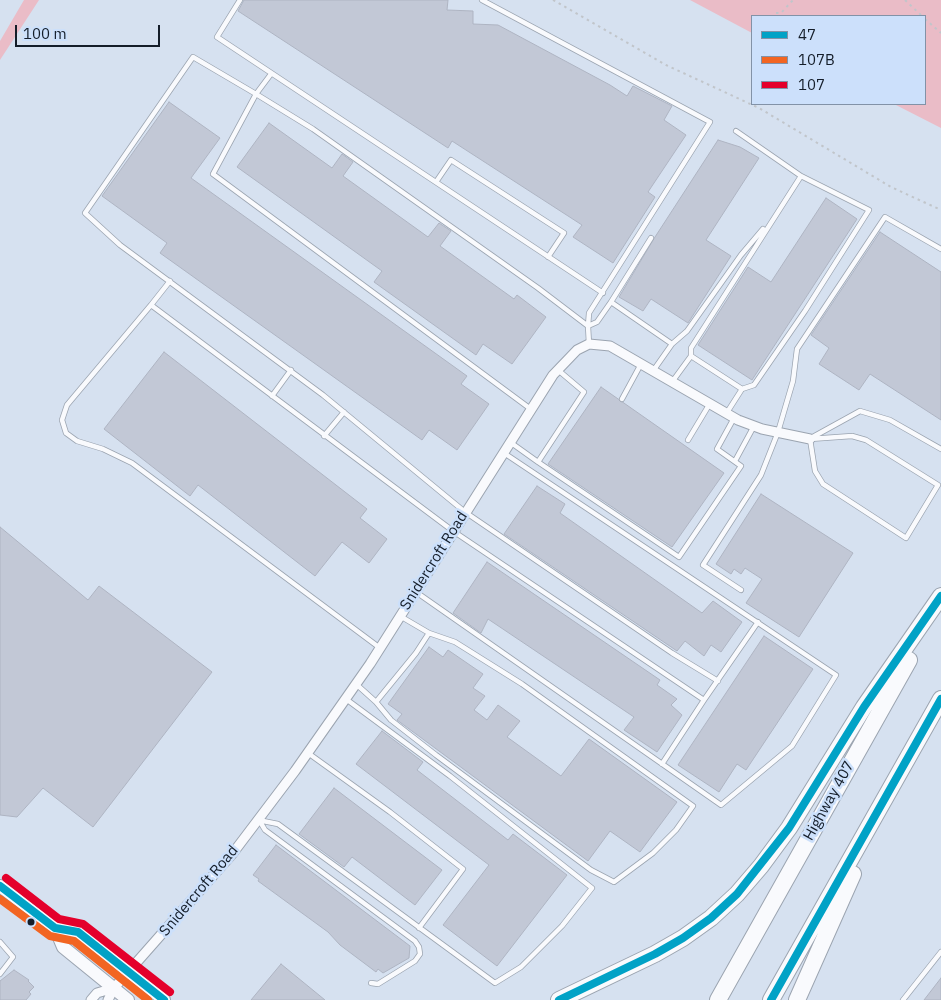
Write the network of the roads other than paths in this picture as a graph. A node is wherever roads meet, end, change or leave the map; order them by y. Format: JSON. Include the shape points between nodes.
{"nodes":[{"id":1,"x":240,"y":0,"type":"edge"},
{"id":2,"x":482,"y":0,"type":"edge"},
{"id":3,"x":271,"y":74,"type":"junction"},
{"id":4,"x":256,"y":94,"type":"junction"},
{"id":5,"x":736,"y":131,"type":"dead end"},
{"id":6,"x":801,"y":176,"type":"junction"},
{"id":7,"x":436,"y":182,"type":"junction"},
{"id":8,"x":770,"y":221,"type":"junction"},
{"id":9,"x":650,"y":238,"type":"dead end"},
{"id":10,"x":941,"y":249,"type":"edge"},
{"id":11,"x":548,"y":257,"type":"junction"},
{"id":12,"x":170,"y":281,"type":"junction"},
{"id":13,"x":603,"y":293,"type":"junction"},
{"id":14,"x":611,"y":302,"type":"junction"},
{"id":15,"x":151,"y":305,"type":"junction"},
{"id":16,"x":588,"y":326,"type":"junction"},
{"id":17,"x":589,"y":344,"type":"junction"},
{"id":18,"x":672,"y":344,"type":"junction"},
{"id":19,"x":691,"y":356,"type":"junction"},
{"id":20,"x":641,"y":364,"type":"junction"},
{"id":21,"x":290,"y":370,"type":"junction"},
{"id":22,"x":558,"y":370,"type":"junction"},
{"id":23,"x":653,"y":371,"type":"junction"},
{"id":24,"x":672,"y":382,"type":"junction"},
{"id":25,"x":742,"y":389,"type":"junction"},
{"id":26,"x":272,"y":396,"type":"junction"},
{"id":27,"x":622,"y":398,"type":"dead end"},
{"id":28,"x":709,"y":405,"type":"junction"},
{"id":29,"x":532,"y":410,"type":"junction"},
{"id":30,"x":344,"y":412,"type":"junction"},
{"id":31,"x":730,"y":416,"type":"junction"},
{"id":32,"x":754,"y":426,"type":"junction"},
{"id":33,"x":778,"y":432,"type":"junction"},
{"id":34,"x":324,"y":436,"type":"junction"},
{"id":35,"x":810,"y":439,"type":"junction"},
{"id":36,"x":688,"y":440,"type":"dead end"},
{"id":37,"x":510,"y":442,"type":"junction"},
{"id":38,"x":941,"y":449,"type":"edge"},
{"id":39,"x":503,"y":452,"type":"junction"},
{"id":40,"x":735,"y":461,"type":"junction"},
{"id":41,"x":538,"y":462,"type":"junction"},
{"id":42,"x":465,"y":512,"type":"junction"},
{"id":43,"x":453,"y":531,"type":"junction"},
{"id":44,"x":742,"y":590,"type":"dead end"},
{"id":45,"x":415,"y":591,"type":"junction"},
{"id":46,"x":941,"y":596,"type":"edge"},
{"id":47,"x":941,"y":603,"type":"edge"},
{"id":48,"x":400,"y":616,"type":"junction"},
{"id":49,"x":758,"y":622,"type":"junction"},
{"id":50,"x":428,"y":634,"type":"junction"},
{"id":51,"x":380,"y":648,"type":"junction"},
{"id":52,"x":718,"y":681,"type":"junction"},
{"id":53,"x":356,"y":684,"type":"junction"},
{"id":54,"x":941,"y":699,"type":"edge"},
{"id":55,"x":346,"y":700,"type":"junction"},
{"id":56,"x":704,"y":700,"type":"junction"},
{"id":57,"x":376,"y":702,"type":"junction"},
{"id":58,"x":308,"y":753,"type":"junction"},
{"id":59,"x":662,"y":764,"type":"junction"},
{"id":60,"x":894,"y":784,"type":"junction"},
{"id":61,"x":258,"y":820,"type":"junction"},
{"id":62,"x":0,"y":886,"type":"edge"},
{"id":63,"x":55,"y":928,"type":"junction"},
{"id":64,"x":420,"y":928,"type":"junction"},
{"id":65,"x":0,"y":942,"type":"edge"},
{"id":66,"x":941,"y":952,"type":"edge"},
{"id":67,"x":128,"y":972,"type":"junction"},
{"id":68,"x":0,"y":974,"type":"edge"},
{"id":69,"x":371,"y":983,"type":"dead end"},
{"id":70,"x":111,"y":994,"type":"edge"},
{"id":71,"x":91,"y":1000,"type":"edge"},
{"id":72,"x":128,"y":1000,"type":"edge"},
{"id":73,"x":164,"y":1000,"type":"edge"},
{"id":74,"x":559,"y":1000,"type":"edge"},
{"id":75,"x":718,"y":1000,"type":"edge"},
{"id":76,"x":771,"y":1000,"type":"edge"},
{"id":77,"x":797,"y":1000,"type":"edge"},
{"id":78,"x":903,"y":1000,"type":"edge"}],
"edges":[{"from":1,"to":3,"type":"lane","via":[[217,37]]},
{"from":2,"to":13,"type":"lane","via":[[710,122]]},
{"from":3,"to":4,"type":"lane"},
{"from":3,"to":7,"type":"lane"},
{"from":4,"to":12,"type":"lane","via":[[193,57],[85,213],[120,245]]},
{"from":4,"to":16,"type":"lane","via":[[314,129]]},
{"from":4,"to":29,"type":"lane","via":[[213,174]]},
{"from":5,"to":6,"type":"lane"},
{"from":6,"to":8,"type":"lane"},
{"from":6,"to":25,"type":"lane","via":[[869,210],[805,312],[754,385]]},
{"from":7,"to":11,"type":"lane"},
{"from":7,"to":11,"type":"lane","via":[[451,160],[564,233]]},
{"from":8,"to":18,"type":"lane","via":[[741,255],[687,331]]},
{"from":8,"to":19,"type":"lane","via":[[690,348]]},
{"from":9,"to":14,"type":"lane"},
{"from":10,"to":33,"type":"lane","via":[[885,217],[798,349],[794,381]]},
{"from":11,"to":13,"type":"lane"},
{"from":12,"to":15,"type":"lane"},
{"from":12,"to":21,"type":"lane"},
{"from":13,"to":16,"type":"lane","via":[[589,314]]},
{"from":14,"to":16,"type":"lane","via":[[598,322]]},
{"from":14,"to":18,"type":"lane"},
{"from":15,"to":26,"type":"lane"},
{"from":15,"to":51,"type":"lane","via":[[67,406],[62,420],[66,433],[139,468]]},
{"from":16,"to":17,"type":"lane"},
{"from":17,"to":20,"type":"street","via":[[610,346]]},
{"from":17,"to":22,"type":"street","name":"Snidercroft Road"},
{"from":18,"to":23,"type":"lane"},
{"from":19,"to":24,"type":"lane"},
{"from":19,"to":25,"type":"lane"},
{"from":20,"to":23,"type":"street"},
{"from":20,"to":27,"type":"lane"},
{"from":21,"to":26,"type":"lane"},
{"from":21,"to":30,"type":"lane"},
{"from":22,"to":29,"type":"street","name":"Snidercroft Road"},
{"from":22,"to":41,"type":"lane","via":[[584,392]]},
{"from":23,"to":24,"type":"street"},
{"from":24,"to":28,"type":"street"},
{"from":25,"to":31,"type":"lane"},
{"from":26,"to":34,"type":"lane"},
{"from":28,"to":31,"type":"street"},
{"from":28,"to":36,"type":"lane"},
{"from":29,"to":37,"type":"street","name":"Snidercroft Road"},
{"from":30,"to":34,"type":"lane"},
{"from":30,"to":42,"type":"lane"},
{"from":31,"to":32,"type":"street"},
{"from":31,"to":40,"type":"lane","via":[[717,450]]},
{"from":32,"to":33,"type":"street"},
{"from":32,"to":40,"type":"lane"},
{"from":33,"to":35,"type":"street"},
{"from":33,"to":44,"type":"lane","via":[[761,475],[703,564]]},
{"from":34,"to":43,"type":"lane"},
{"from":35,"to":35,"type":"lane","via":[[815,471],[823,484],[906,538],[938,485],[866,440],[852,436]]},
{"from":35,"to":38,"type":"lane","via":[[860,411],[890,420]]},
{"from":37,"to":39,"type":"street","name":"Snidercroft Road"},
{"from":37,"to":41,"type":"lane"},
{"from":39,"to":42,"type":"street","name":"Snidercroft Road"},
{"from":39,"to":49,"type":"lane"},
{"from":40,"to":41,"type":"lane","via":[[741,466],[679,557]]},
{"from":42,"to":43,"type":"street","name":"Snidercroft Road"},
{"from":42,"to":52,"type":"lane"},
{"from":43,"to":45,"type":"street","name":"Snidercroft Road"},
{"from":43,"to":56,"type":"lane"},
{"from":45,"to":48,"type":"street","name":"Snidercroft Road"},
{"from":45,"to":59,"type":"lane"},
{"from":46,"to":74,"type":"highway","via":[[860,714],[789,828],[737,894],[684,938]]},
{"from":47,"to":75,"type":"highway","name":"Highway 407"},
{"from":48,"to":50,"type":"lane"},
{"from":48,"to":51,"type":"street","name":"Snidercroft Road"},
{"from":49,"to":52,"type":"lane"},
{"from":49,"to":59,"type":"lane","via":[[836,675],[792,746],[721,806]]},
{"from":50,"to":57,"type":"lane"},
{"from":50,"to":57,"type":"lane","via":[[455,642],[522,684],[693,806],[676,830],[653,853],[614,882],[591,870],[436,755],[390,720]]},
{"from":51,"to":53,"type":"street","name":"Snidercroft Road"},
{"from":52,"to":56,"type":"lane"},
{"from":53,"to":55,"type":"street","name":"Snidercroft Road"},
{"from":53,"to":57,"type":"lane"},
{"from":54,"to":60,"type":"highway"},
{"from":55,"to":58,"type":"street","name":"Snidercroft Road"},
{"from":55,"to":64,"type":"lane","via":[[450,776],[592,888],[562,926],[521,967],[495,983]]},
{"from":56,"to":59,"type":"lane"},
{"from":58,"to":61,"type":"street","name":"Snidercroft Road"},
{"from":58,"to":64,"type":"lane","via":[[463,869]]},
{"from":60,"to":76,"type":"highway"},
{"from":60,"to":77,"type":"highway"},
{"from":61,"to":64,"type":"lane","via":[[278,824]]},
{"from":61,"to":67,"type":"street","name":"Snidercroft Road"},
{"from":61,"to":69,"type":"lane","via":[[265,830],[415,941],[420,954],[415,961],[378,984]]},
{"from":62,"to":63,"type":"main road"},
{"from":63,"to":67,"type":"main road","via":[[78,932]]},
{"from":63,"to":70,"type":"main road","via":[[63,947]]},
{"from":65,"to":68,"type":"lane","via":[[14,957]]},
{"from":66,"to":78,"type":"lane"},
{"from":67,"to":70,"type":"street","name":"Snidercroft Road"},
{"from":67,"to":73,"type":"main road"},
{"from":70,"to":71,"type":"street","via":[[97,994]]},
{"from":70,"to":72,"type":"main road"}]}
